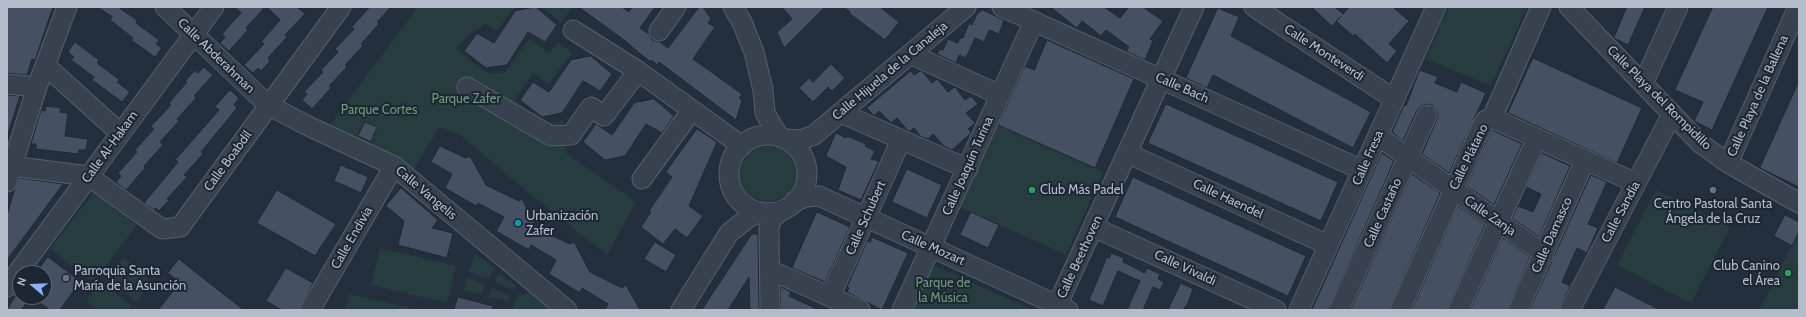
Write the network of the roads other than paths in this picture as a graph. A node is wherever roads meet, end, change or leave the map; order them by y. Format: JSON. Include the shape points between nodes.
{"nodes":[{"id":1,"x":68,"y":7,"type":"edge"},
{"id":2,"x":165,"y":7,"type":"edge"},
{"id":3,"x":214,"y":7,"type":"edge"},
{"id":4,"x":341,"y":7,"type":"edge"},
{"id":5,"x":676,"y":7,"type":"edge"},
{"id":6,"x":733,"y":7,"type":"edge"},
{"id":7,"x":966,"y":7,"type":"edge"},
{"id":8,"x":1002,"y":7,"type":"edge"},
{"id":9,"x":1194,"y":7,"type":"edge"},
{"id":10,"x":1254,"y":7,"type":"edge"},
{"id":11,"x":1541,"y":7,"type":"edge"},
{"id":12,"x":1569,"y":7,"type":"edge"},
{"id":13,"x":1678,"y":7,"type":"edge"},
{"id":14,"x":1798,"y":7,"type":"edge"},
{"id":15,"x":1433,"y":9,"type":"edge"},
{"id":16,"x":1034,"y":21,"type":"junction"},
{"id":17,"x":573,"y":30,"type":"dead end"},
{"id":18,"x":659,"y":31,"type":"dead end"},
{"id":19,"x":194,"y":34,"type":"junction"},
{"id":20,"x":910,"y":54,"type":"junction"},
{"id":21,"x":46,"y":65,"type":"junction"},
{"id":22,"x":638,"y":72,"type":"junction"},
{"id":23,"x":1161,"y":79,"type":"junction"},
{"id":24,"x":7,"y":84,"type":"edge"},
{"id":25,"x":1643,"y":84,"type":"junction"},
{"id":26,"x":36,"y":87,"type":"junction"},
{"id":27,"x":467,"y":87,"type":"dead end"},
{"id":28,"x":1000,"y":95,"type":"junction"},
{"id":29,"x":1394,"y":99,"type":"junction"},
{"id":30,"x":268,"y":105,"type":"junction"},
{"id":31,"x":692,"y":110,"type":"junction"},
{"id":32,"x":765,"y":113,"type":"junction"},
{"id":33,"x":841,"y":113,"type":"junction"},
{"id":34,"x":1672,"y":114,"type":"junction"},
{"id":35,"x":1427,"y":115,"type":"dead end"},
{"id":36,"x":1492,"y":118,"type":"junction"},
{"id":37,"x":120,"y":133,"type":"junction"},
{"id":38,"x":814,"y":135,"type":"junction"},
{"id":39,"x":1378,"y":136,"type":"junction"},
{"id":40,"x":782,"y":138,"type":"junction"},
{"id":41,"x":1537,"y":138,"type":"junction"},
{"id":42,"x":902,"y":140,"type":"junction"},
{"id":43,"x":745,"y":143,"type":"junction"},
{"id":44,"x":1127,"y":153,"type":"junction"},
{"id":45,"x":1408,"y":157,"type":"junction"},
{"id":46,"x":1585,"y":160,"type":"junction"},
{"id":47,"x":1728,"y":163,"type":"junction"},
{"id":48,"x":10,"y":164,"type":"edge"},
{"id":49,"x":394,"y":166,"type":"junction"},
{"id":50,"x":806,"y":168,"type":"junction"},
{"id":51,"x":968,"y":169,"type":"junction"},
{"id":52,"x":1362,"y":170,"type":"junction"},
{"id":53,"x":88,"y":176,"type":"junction"},
{"id":54,"x":642,"y":179,"type":"dead end"},
{"id":55,"x":1636,"y":184,"type":"junction"},
{"id":56,"x":731,"y":187,"type":"junction"},
{"id":57,"x":1453,"y":190,"type":"junction"},
{"id":58,"x":819,"y":196,"type":"junction"},
{"id":59,"x":795,"y":201,"type":"junction"},
{"id":60,"x":1799,"y":203,"type":"edge"},
{"id":61,"x":770,"y":212,"type":"junction"},
{"id":62,"x":866,"y":218,"type":"junction"},
{"id":63,"x":1498,"y":222,"type":"junction"},
{"id":64,"x":1093,"y":227,"type":"junction"},
{"id":65,"x":729,"y":233,"type":"junction"},
{"id":66,"x":1328,"y":245,"type":"junction"},
{"id":67,"x":931,"y":247,"type":"junction"},
{"id":68,"x":1544,"y":254,"type":"junction"},
{"id":69,"x":770,"y":270,"type":"junction"},
{"id":70,"x":7,"y":287,"type":"edge"},
{"id":71,"x":830,"y":297,"type":"junction"},
{"id":72,"x":1060,"y":308,"type":"edge"},
{"id":73,"x":310,"y":310,"type":"edge"},
{"id":74,"x":567,"y":310,"type":"edge"},
{"id":75,"x":680,"y":310,"type":"edge"},
{"id":76,"x":770,"y":310,"type":"edge"},
{"id":77,"x":860,"y":310,"type":"edge"},
{"id":78,"x":902,"y":310,"type":"edge"},
{"id":79,"x":1276,"y":310,"type":"edge"},
{"id":80,"x":1299,"y":310,"type":"edge"},
{"id":81,"x":1339,"y":310,"type":"edge"},
{"id":82,"x":1400,"y":310,"type":"edge"},
{"id":83,"x":1458,"y":310,"type":"edge"},
{"id":84,"x":1518,"y":310,"type":"edge"},
{"id":85,"x":1570,"y":310,"type":"edge"}],
"edges":[{"from":1,"to":21,"type":"street"},
{"from":2,"to":19,"type":"street","name":"Calle Abderahman"},
{"from":3,"to":19,"type":"street","name":"Calle Al-Hakam"},
{"from":4,"to":30,"type":"street","name":"Calle Boabdil"},
{"from":5,"to":18,"type":"street"},
{"from":6,"to":32,"type":"street","via":[[754,52],[763,90]]},
{"from":7,"to":20,"type":"street","name":"Calle Hijuela de la Canaleja"},
{"from":8,"to":16,"type":"street","name":"Calle Bach"},
{"from":9,"to":23,"type":"street","name":"Calle Beethoven"},
{"from":10,"to":29,"type":"street","name":"Calle Monteverdi"},
{"from":11,"to":36,"type":"street","name":"Calle Plátano"},
{"from":12,"to":25,"type":"street","name":"Calle Playa del Rompidillo"},
{"from":13,"to":25,"type":"street"},
{"from":14,"to":47,"type":"street","name":"Calle Playa de la Ballena"},
{"from":15,"to":29,"type":"street","name":"Calle Fresa"},
{"from":16,"to":23,"type":"street","name":"Calle Bach"},
{"from":16,"to":28,"type":"street","name":"Calle Joaquín Turina"},
{"from":17,"to":22,"type":"street"},
{"from":19,"to":30,"type":"street","name":"Calle Abderahman"},
{"from":19,"to":37,"type":"street","name":"Calle Al-Hakam"},
{"from":20,"to":28,"type":"street"},
{"from":20,"to":33,"type":"street","name":"Calle Hijuela de la Canaleja"},
{"from":21,"to":26,"type":"street"},
{"from":21,"to":37,"type":"street"},
{"from":22,"to":27,"type":"street","via":[[604,116],[591,107],[571,135],[550,136]]},
{"from":22,"to":31,"type":"street"},
{"from":23,"to":44,"type":"street","name":"Calle Beethoven"},
{"from":23,"to":52,"type":"street","name":"Calle Bach"},
{"from":24,"to":26,"type":"street"},
{"from":25,"to":34,"type":"street","name":"Calle Playa del Rompidillo"},
{"from":26,"to":48,"type":"street"},
{"from":28,"to":51,"type":"street","name":"Calle Joaquín Turina"},
{"from":29,"to":39,"type":"street","name":"Calle Fresa"},
{"from":30,"to":49,"type":"street","name":"Calle Vangelis"},
{"from":30,"to":53,"type":"street","name":"Calle Boabdil","via":[[180,227],[162,230]]},
{"from":31,"to":43,"type":"street"},
{"from":31,"to":54,"type":"street"},
{"from":32,"to":40,"type":"street"},
{"from":32,"to":43,"type":"street","via":[[758,128]]},
{"from":33,"to":38,"type":"street","name":"Calle Hijuela de la Canaleja"},
{"from":33,"to":42,"type":"street"},
{"from":34,"to":47,"type":"street","name":"Calle Playa del Rompidillo","via":[[1702,144]]},
{"from":34,"to":55,"type":"street","name":"Calle Sandía"},
{"from":35,"to":45,"type":"street","name":"Calle Castaño"},
{"from":36,"to":41,"type":"street"},
{"from":36,"to":57,"type":"street","name":"Calle Plátano","via":[[1486,120],[1482,126]]},
{"from":37,"to":53,"type":"street","name":"Calle Al-Hakam"},
{"from":38,"to":40,"type":"street","name":"Calle Hijuela de la Canaleja","via":[[800,140]]},
{"from":38,"to":50,"type":"street","name":"Calle Hijuela de la Canaleja","via":[[808,148]]},
{"from":39,"to":45,"type":"street","name":"Calle Zanja"},
{"from":39,"to":52,"type":"street","name":"Calle Fresa"},
{"from":40,"to":43,"type":"street","via":[[764,135]]},
{"from":40,"to":50,"type":"street","via":[[798,150]]},
{"from":41,"to":46,"type":"street"},
{"from":41,"to":63,"type":"street"},
{"from":42,"to":51,"type":"street"},
{"from":42,"to":62,"type":"street","name":"Calle Schubert"},
{"from":43,"to":56,"type":"street","via":[[735,153],[730,164]]},
{"from":44,"to":64,"type":"street","name":"Calle Beethoven"},
{"from":44,"to":66,"type":"street","name":"Calle Haendel"},
{"from":45,"to":57,"type":"street","name":"Calle Zanja"},
{"from":45,"to":81,"type":"street","name":"Calle Castaño"},
{"from":46,"to":55,"type":"street"},
{"from":46,"to":68,"type":"street","name":"Calle Damasco"},
{"from":47,"to":60,"type":"street","name":"Calle Playa del Rompidillo"},
{"from":48,"to":53,"type":"street"},
{"from":49,"to":73,"type":"street","name":"Calle Endivia"},
{"from":49,"to":74,"type":"street","name":"Calle Vangelis"},
{"from":50,"to":58,"type":"street","via":[[811,187]]},
{"from":50,"to":59,"type":"street","via":[[804,188]]},
{"from":51,"to":67,"type":"street","name":"Calle Joaquín Turina"},
{"from":52,"to":66,"type":"street","name":"Calle Fresa"},
{"from":53,"to":70,"type":"street","name":"Calle Al-Hakam"},
{"from":55,"to":85,"type":"street","name":"Calle Sandía"},
{"from":56,"to":61,"type":"street","via":[[745,206],[755,211]]},
{"from":56,"to":65,"type":"street","via":[[732,219]]},
{"from":57,"to":63,"type":"street","name":"Calle Zanja"},
{"from":57,"to":82,"type":"street","name":"Calle Plátano"},
{"from":58,"to":59,"type":"street"},
{"from":58,"to":62,"type":"street","name":"Calle Mozart"},
{"from":59,"to":61,"type":"street","via":[[789,206]]},
{"from":61,"to":65,"type":"street","via":[[748,218]]},
{"from":61,"to":69,"type":"street"},
{"from":62,"to":67,"type":"street","name":"Calle Mozart"},
{"from":62,"to":71,"type":"street","name":"Calle Schubert"},
{"from":63,"to":68,"type":"street","name":"Calle Zanja"},
{"from":63,"to":83,"type":"street"},
{"from":64,"to":72,"type":"street","name":"Calle Beethoven"},
{"from":64,"to":79,"type":"street","name":"Calle Vivaldi"},
{"from":65,"to":75,"type":"street"},
{"from":66,"to":80,"type":"street","name":"Calle Fresa"},
{"from":67,"to":72,"type":"street","name":"Calle Mozart"},
{"from":67,"to":78,"type":"street","name":"Calle Joaquín Turina"},
{"from":68,"to":84,"type":"street","name":"Calle Damasco"},
{"from":69,"to":71,"type":"street"},
{"from":69,"to":76,"type":"street"},
{"from":71,"to":77,"type":"street"}]}
